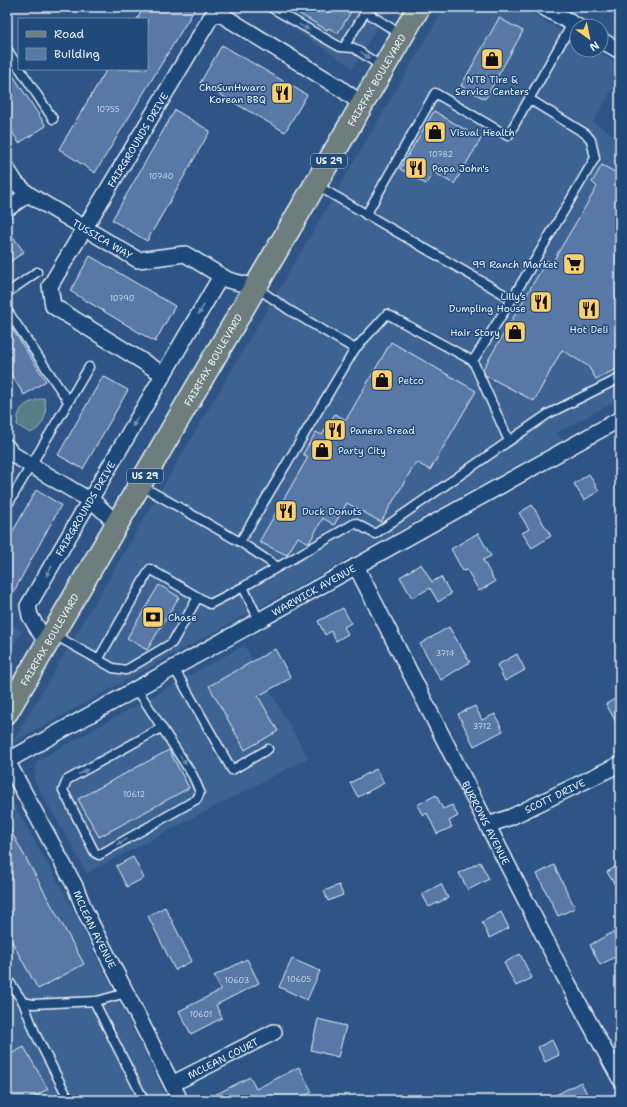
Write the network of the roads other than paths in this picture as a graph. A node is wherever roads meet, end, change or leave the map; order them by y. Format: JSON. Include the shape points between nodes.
{"nodes":[{"id":1,"x":270,"y":7,"type":"edge"},
{"id":2,"x":419,"y":7,"type":"edge"},
{"id":3,"x":543,"y":7,"type":"edge"},
{"id":4,"x":364,"y":9,"type":"edge"},
{"id":5,"x":211,"y":12,"type":"edge"},
{"id":6,"x":569,"y":22,"type":"edge"},
{"id":7,"x":402,"y":35,"type":"junction"},
{"id":8,"x":569,"y":35,"type":"edge"},
{"id":9,"x":609,"y":44,"type":"edge"},
{"id":10,"x":344,"y":47,"type":"junction"},
{"id":11,"x":619,"y":48,"type":"edge"},
{"id":12,"x":7,"y":49,"type":"edge"},
{"id":13,"x":18,"y":66,"type":"edge"},
{"id":14,"x":383,"y":68,"type":"junction"},
{"id":15,"x":20,"y":70,"type":"edge"},
{"id":16,"x":529,"y":99,"type":"junction"},
{"id":17,"x":362,"y":104,"type":"junction"},
{"id":18,"x":53,"y":119,"type":"dead end"},
{"id":19,"x":7,"y":169,"type":"edge"},
{"id":20,"x":315,"y":184,"type":"junction"},
{"id":21,"x":28,"y":194,"type":"junction"},
{"id":22,"x":7,"y":209,"type":"edge"},
{"id":23,"x":366,"y":215,"type":"junction"},
{"id":24,"x":86,"y":228,"type":"junction"},
{"id":25,"x":38,"y":272,"type":"dead end"},
{"id":26,"x":221,"y":276,"type":"junction"},
{"id":27,"x":255,"y":287,"type":"junction"},
{"id":28,"x":7,"y":293,"type":"edge"},
{"id":29,"x":512,"y":299,"type":"junction"},
{"id":30,"x":7,"y":310,"type":"edge"},
{"id":31,"x":355,"y":349,"type":"junction"},
{"id":32,"x":473,"y":361,"type":"junction"},
{"id":33,"x":89,"y":367,"type":"dead end"},
{"id":34,"x":163,"y":374,"type":"junction"},
{"id":35,"x":620,"y":378,"type":"edge"},
{"id":36,"x":68,"y":400,"type":"junction"},
{"id":37,"x":620,"y":420,"type":"edge"},
{"id":38,"x":509,"y":441,"type":"junction"},
{"id":39,"x":7,"y":447,"type":"edge"},
{"id":40,"x":32,"y":466,"type":"junction"},
{"id":41,"x":140,"y":485,"type":"junction"},
{"id":42,"x":90,"y":500,"type":"junction"},
{"id":43,"x":7,"y":506,"type":"edge"},
{"id":44,"x":117,"y":524,"type":"junction"},
{"id":45,"x":240,"y":542,"type":"junction"},
{"id":46,"x":356,"y":566,"type":"junction"},
{"id":47,"x":278,"y":567,"type":"junction"},
{"id":48,"x":243,"y":587,"type":"junction"},
{"id":49,"x":198,"y":597,"type":"junction"},
{"id":50,"x":259,"y":620,"type":"junction"},
{"id":51,"x":50,"y":639,"type":"junction"},
{"id":52,"x":98,"y":660,"type":"junction"},
{"id":53,"x":174,"y":668,"type":"junction"},
{"id":54,"x":137,"y":689,"type":"junction"},
{"id":55,"x":7,"y":712,"type":"edge"},
{"id":56,"x":161,"y":728,"type":"junction"},
{"id":57,"x":268,"y":749,"type":"dead end"},
{"id":58,"x":7,"y":761,"type":"edge"},
{"id":59,"x":620,"y":764,"type":"edge"},
{"id":60,"x":488,"y":825,"type":"junction"},
{"id":61,"x":7,"y":978,"type":"edge"},
{"id":62,"x":126,"y":993,"type":"junction"},
{"id":63,"x":94,"y":1001,"type":"junction"},
{"id":64,"x":23,"y":1002,"type":"junction"},
{"id":65,"x":274,"y":1032,"type":"dead end"},
{"id":66,"x":620,"y":1079,"type":"edge"},
{"id":67,"x":172,"y":1084,"type":"junction"},
{"id":68,"x":68,"y":1100,"type":"edge"},
{"id":69,"x":144,"y":1100,"type":"edge"},
{"id":70,"x":180,"y":1100,"type":"edge"}],
"edges":[{"from":1,"to":10,"type":"lane","one_way":true},
{"from":2,"to":7,"type":"main road","name":"FAIRFAX BOULEVARD","number":"US 29"},
{"from":3,"to":6,"type":"street"},
{"from":4,"to":7,"type":"lane"},
{"from":4,"to":10,"type":"lane"},
{"from":5,"to":17,"type":"street","name":"FAIRGROUNDS DRIVE","via":[[222,15]]},
{"from":5,"to":24,"type":"street","name":"FAIRGROUNDS DRIVE"},
{"from":7,"to":14,"type":"main road","name":"FAIRFAX BOULEVARD","number":"US 29"},
{"from":8,"to":16,"type":"lane"},
{"from":9,"to":11,"type":"street"},
{"from":10,"to":14,"type":"lane","one_way":true,"via":[[354,48]]},
{"from":12,"to":13,"type":"lane"},
{"from":14,"to":17,"type":"main road","name":"FAIRFAX BOULEVARD","number":"US 29"},
{"from":15,"to":18,"type":"lane"},
{"from":16,"to":23,"type":"lane","via":[[508,136],[435,93]]},
{"from":16,"to":29,"type":"lane","via":[[586,134],[591,140],[595,158]]},
{"from":17,"to":20,"type":"main road","name":"FAIRFAX BOULEVARD","number":"US 29"},
{"from":19,"to":21,"type":"street","name":"TUSSICA WAY","via":[[16,183]]},
{"from":20,"to":23,"type":"lane"},
{"from":20,"to":27,"type":"main road","name":"FAIRFAX BOULEVARD","number":"US 29"},
{"from":21,"to":22,"type":"street"},
{"from":21,"to":24,"type":"street","name":"TUSSICA WAY"},
{"from":23,"to":29,"type":"lane"},
{"from":24,"to":26,"type":"street","name":"TUSSICA WAY","via":[[138,260],[185,254]]},
{"from":24,"to":34,"type":"street","name":"FAIRGROUNDS DRIVE","via":[[50,286],[53,306]]},
{"from":25,"to":28,"type":"lane"},
{"from":26,"to":27,"type":"street","name":"TUSSICA WAY"},
{"from":26,"to":34,"type":"street","name":"FAIRGROUNDS DRIVE","one_way":true},
{"from":27,"to":31,"type":"lane"},
{"from":27,"to":41,"type":"main road","name":"FAIRFAX BOULEVARD","number":"US 29"},
{"from":29,"to":32,"type":"lane"},
{"from":30,"to":36,"type":"lane"},
{"from":31,"to":32,"type":"lane","via":[[387,314]]},
{"from":31,"to":45,"type":"lane"},
{"from":32,"to":38,"type":"lane"},
{"from":33,"to":36,"type":"lane"},
{"from":34,"to":42,"type":"street","name":"FAIRGROUNDS DRIVE","one_way":true},
{"from":35,"to":38,"type":"lane","via":[[548,414]]},
{"from":36,"to":40,"type":"lane"},
{"from":37,"to":46,"type":"street","name":"WARWICK AVENUE"},
{"from":38,"to":47,"type":"lane","via":[[375,534],[355,523]]},
{"from":39,"to":40,"type":"street","via":[[12,454]]},
{"from":40,"to":42,"type":"street"},
{"from":40,"to":43,"type":"lane"},
{"from":41,"to":44,"type":"main road","name":"FAIRFAX BOULEVARD","number":"US 29"},
{"from":41,"to":45,"type":"lane"},
{"from":42,"to":44,"type":"street"},
{"from":42,"to":51,"type":"street","name":"FAIRGROUNDS DRIVE","one_way":true,"via":[[28,606],[30,616]]},
{"from":44,"to":51,"type":"main road","name":"FAIRFAX BOULEVARD","number":"US 29"},
{"from":45,"to":47,"type":"lane"},
{"from":46,"to":50,"type":"street","name":"WARWICK AVENUE"},
{"from":46,"to":60,"type":"street","name":"BURROWS AVENUE"},
{"from":47,"to":48,"type":"lane"},
{"from":48,"to":49,"type":"lane","via":[[210,604]]},
{"from":48,"to":50,"type":"lane"},
{"from":49,"to":52,"type":"lane","via":[[172,643],[126,670],[114,668]]},
{"from":49,"to":52,"type":"lane","via":[[150,569]]},
{"from":50,"to":53,"type":"street","name":"WARWICK AVENUE"},
{"from":51,"to":52,"type":"lane"},
{"from":51,"to":55,"type":"main road","name":"FAIRFAX BOULEVARD","number":"US 29"},
{"from":53,"to":54,"type":"street","name":"WARWICK AVENUE"},
{"from":53,"to":57,"type":"lane","via":[[232,770]]},
{"from":54,"to":56,"type":"lane"},
{"from":54,"to":58,"type":"street","name":"WARWICK AVENUE"},
{"from":56,"to":56,"type":"lane","one_way":true,"via":[[194,776],[200,792],[197,799],[99,855],[95,853],[63,790],[67,780]]},
{"from":58,"to":62,"type":"street","name":"MCLEAN AVENUE","via":[[75,886]]},
{"from":59,"to":60,"type":"street","name":"SCOTT DRIVE","via":[[511,817]]},
{"from":60,"to":66,"type":"street","name":"BURROWS AVENUE","via":[[563,974]]},
{"from":61,"to":64,"type":"lane"},
{"from":62,"to":63,"type":"lane"},
{"from":62,"to":67,"type":"street","name":"MCLEAN AVENUE"},
{"from":63,"to":64,"type":"lane","via":[[33,1004]]},
{"from":63,"to":69,"type":"lane"},
{"from":64,"to":68,"type":"lane"},
{"from":65,"to":67,"type":"street","name":"MCLEAN COURT"},
{"from":67,"to":70,"type":"street","name":"MCLEAN AVENUE"}]}
